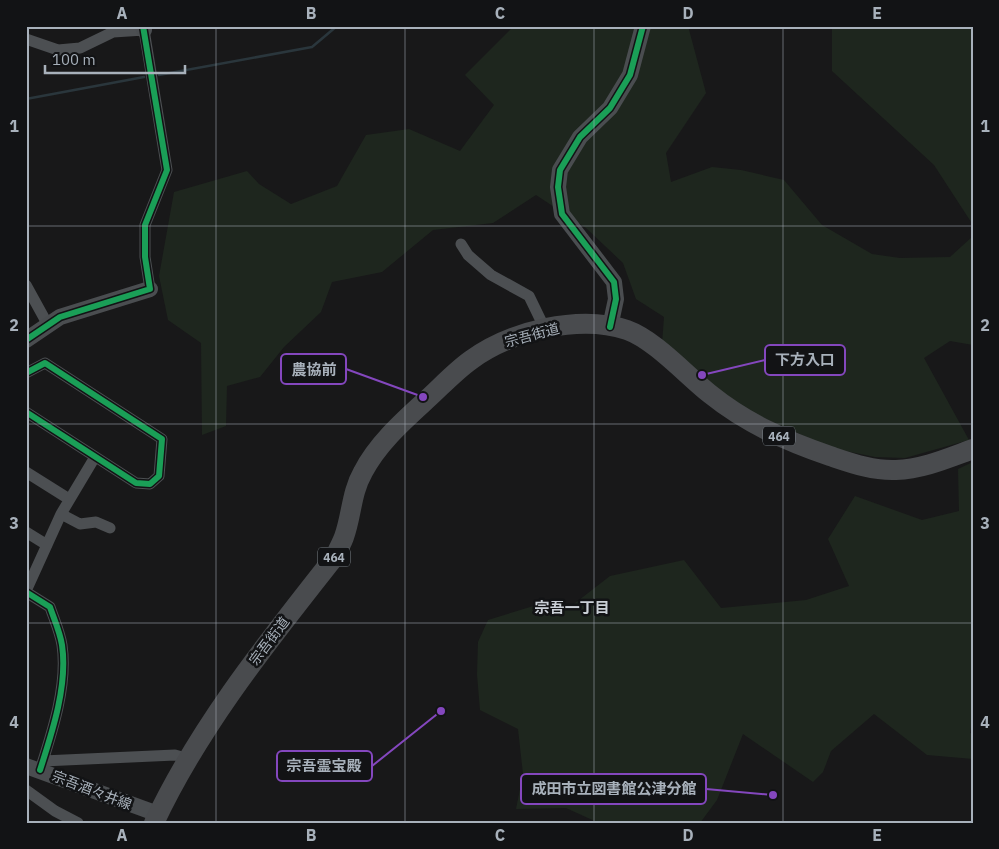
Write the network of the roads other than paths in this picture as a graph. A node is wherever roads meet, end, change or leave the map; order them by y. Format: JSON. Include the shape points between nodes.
{"nodes":[{"id":1,"x":643,"y":26,"type":"edge"},
{"id":2,"x":144,"y":28,"type":"edge"},
{"id":3,"x":26,"y":39,"type":"edge"},
{"id":4,"x":461,"y":244,"type":"dead end"},
{"id":5,"x":26,"y":285,"type":"edge"},
{"id":6,"x":150,"y":289,"type":"joint"},
{"id":7,"x":30,"y":302,"type":"edge"},
{"id":8,"x":48,"y":325,"type":"junction"},
{"id":9,"x":610,"y":327,"type":"junction"},
{"id":10,"x":545,"y":329,"type":"junction"},
{"id":11,"x":26,"y":340,"type":"edge"},
{"id":12,"x":26,"y":373,"type":"edge"},
{"id":13,"x":26,"y":412,"type":"edge"},
{"id":14,"x":973,"y":449,"type":"edge"},
{"id":15,"x":95,"y":457,"type":"junction"},
{"id":16,"x":26,"y":472,"type":"edge"},
{"id":17,"x":69,"y":499,"type":"junction"},
{"id":18,"x":61,"y":514,"type":"junction"},
{"id":19,"x":110,"y":528,"type":"dead end"},
{"id":20,"x":26,"y":532,"type":"edge"},
{"id":21,"x":47,"y":545,"type":"junction"},
{"id":22,"x":26,"y":591,"type":"edge"},
{"id":23,"x":189,"y":759,"type":"junction"},
{"id":24,"x":36,"y":766,"type":"edge"},
{"id":25,"x":26,"y":790,"type":"edge"},
{"id":26,"x":156,"y":819,"type":"edge"},
{"id":27,"x":78,"y":823,"type":"edge"}],
"edges":[{"from":1,"to":9,"type":"street","via":[[630,75],[610,108],[580,137],[560,170],[558,186],[562,214],[614,282],[616,299]]},
{"from":2,"to":3,"type":"street","via":[[113,32],[80,48],[58,50]]},
{"from":2,"to":6,"type":"street","via":[[167,170],[145,225]]},
{"from":4,"to":10,"type":"street","via":[[468,255],[491,275],[529,296]]},
{"from":5,"to":7,"type":"street"},
{"from":6,"to":8,"type":"street","via":[[60,317]]},
{"from":7,"to":8,"type":"street"},
{"from":8,"to":11,"type":"street"},
{"from":9,"to":10,"type":"highway","name":"宗吾街道","number":"464","via":[[572,325]]},
{"from":9,"to":14,"type":"highway","name":"宗吾街道","number":"464","via":[[644,339],[710,394],[756,426],[851,464],[877,469],[913,469]]},
{"from":10,"to":23,"type":"highway","name":"宗吾街道","number":"464","via":[[516,336],[470,360],[406,418],[372,457],[356,488],[336,555],[236,685]]},
{"from":12,"to":15,"type":"street","via":[[45,363],[162,440],[159,476],[150,484],[136,483]]},
{"from":13,"to":15,"type":"street"},
{"from":15,"to":17,"type":"street"},
{"from":16,"to":17,"type":"street"},
{"from":17,"to":18,"type":"street"},
{"from":18,"to":19,"type":"street","via":[[80,524],[96,522]]},
{"from":18,"to":21,"type":"street"},
{"from":20,"to":21,"type":"street"},
{"from":21,"to":22,"type":"street"},
{"from":22,"to":24,"type":"street","via":[[50,607],[62,644],[62,682],[54,726]]},
{"from":23,"to":24,"type":"street","via":[[175,755]]},
{"from":23,"to":26,"type":"highway","name":"宗吾街道","number":"464"},
{"from":24,"to":26,"type":"street","name":"宗吾酒々井線"},
{"from":25,"to":27,"type":"street"}]}
